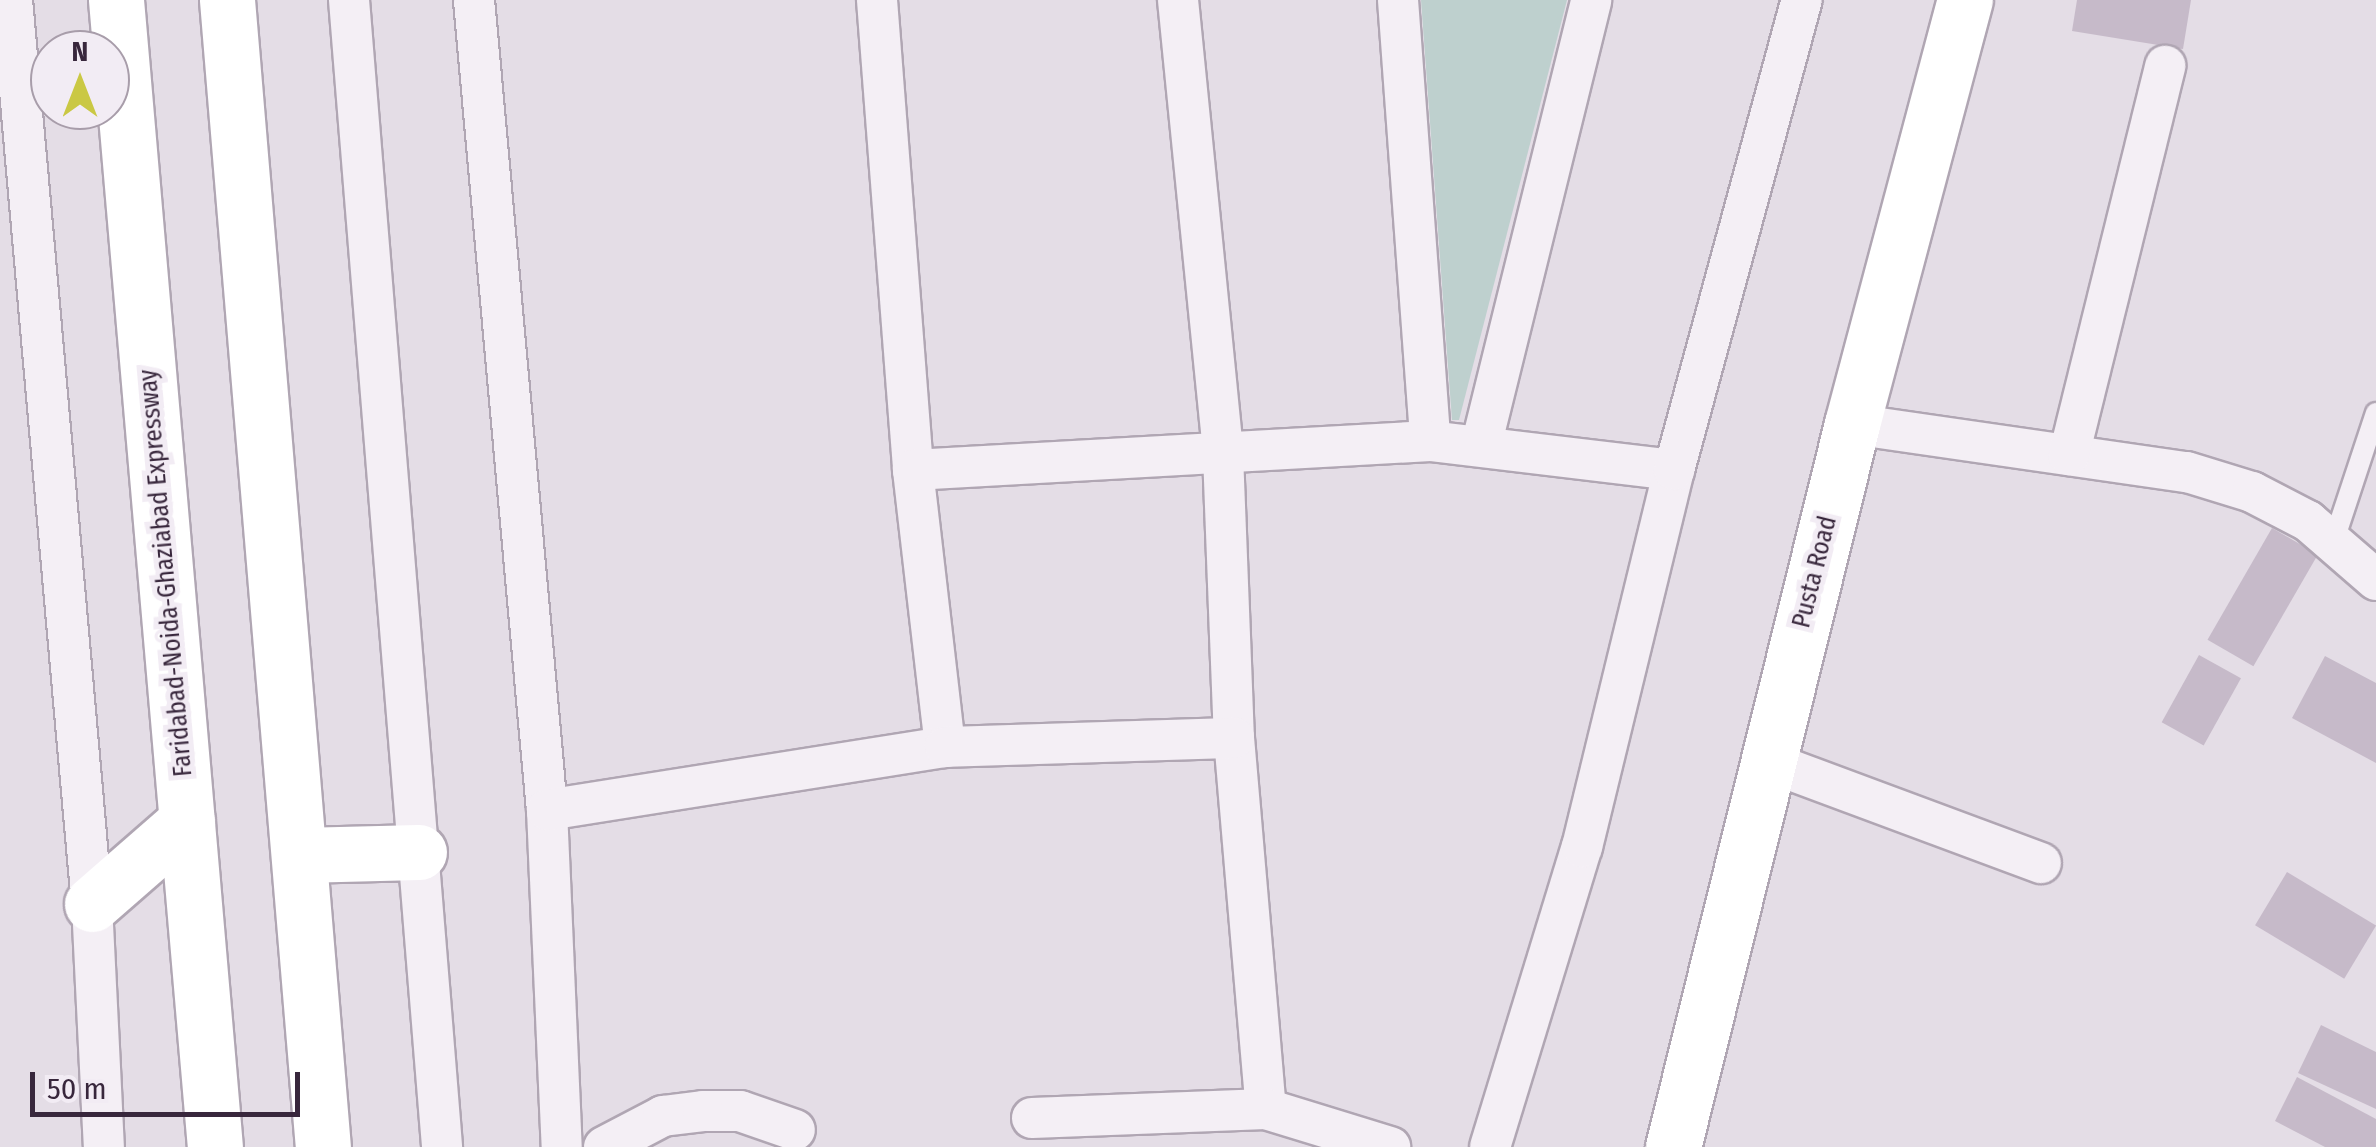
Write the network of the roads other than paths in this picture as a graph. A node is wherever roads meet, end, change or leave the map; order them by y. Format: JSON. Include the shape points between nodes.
{"nodes":[{"id":1,"x":12,"y":0,"type":"edge"},
{"id":2,"x":116,"y":0,"type":"edge"},
{"id":3,"x":227,"y":0,"type":"edge"},
{"id":4,"x":349,"y":0,"type":"edge"},
{"id":5,"x":474,"y":0,"type":"edge"},
{"id":6,"x":878,"y":0,"type":"edge"},
{"id":7,"x":1178,"y":0,"type":"edge"},
{"id":8,"x":1398,"y":0,"type":"edge"},
{"id":9,"x":1592,"y":0,"type":"edge"},
{"id":10,"x":1802,"y":0,"type":"edge"},
{"id":11,"x":1966,"y":0,"type":"edge"},
{"id":12,"x":2165,"y":66,"type":"dead end"},
{"id":13,"x":2376,"y":413,"type":"edge"},
{"id":14,"x":1852,"y":424,"type":"junction"},
{"id":15,"x":1430,"y":440,"type":"junction"},
{"id":16,"x":1482,"y":442,"type":"junction"},
{"id":17,"x":1222,"y":454,"type":"junction"},
{"id":18,"x":2069,"y":456,"type":"junction"},
{"id":19,"x":913,"y":470,"type":"junction"},
{"id":20,"x":1674,"y":470,"type":"junction"},
{"id":21,"x":2333,"y":542,"type":"junction"},
{"id":22,"x":2376,"y":580,"type":"edge"},
{"id":23,"x":1234,"y":738,"type":"junction"},
{"id":24,"x":944,"y":747,"type":"junction"},
{"id":25,"x":1769,"y":762,"type":"junction"},
{"id":26,"x":547,"y":810,"type":"junction"},
{"id":27,"x":187,"y":821,"type":"junction"},
{"id":28,"x":419,"y":852,"type":"junction"},
{"id":29,"x":300,"y":855,"type":"junction"},
{"id":30,"x":2042,"y":863,"type":"dead end"},
{"id":31,"x":92,"y":904,"type":"junction"},
{"id":32,"x":1266,"y":1109,"type":"junction"},
{"id":33,"x":1032,"y":1118,"type":"dead end"},
{"id":34,"x":795,"y":1130,"type":"dead end"},
{"id":35,"x":104,"y":1147,"type":"edge"},
{"id":36,"x":215,"y":1147,"type":"edge"},
{"id":37,"x":323,"y":1147,"type":"edge"},
{"id":38,"x":442,"y":1147,"type":"edge"},
{"id":39,"x":562,"y":1147,"type":"edge"},
{"id":40,"x":604,"y":1147,"type":"edge"},
{"id":41,"x":1390,"y":1147,"type":"edge"},
{"id":42,"x":1490,"y":1147,"type":"edge"},
{"id":43,"x":1674,"y":1147,"type":"edge"}],
"edges":[{"from":1,"to":31,"type":"street"},
{"from":2,"to":27,"type":"main road","name":"Faridabad-Noida-Ghaziabad Expressway"},
{"from":3,"to":29,"type":"main road"},
{"from":4,"to":28,"type":"street"},
{"from":5,"to":26,"type":"street"},
{"from":6,"to":19,"type":"street"},
{"from":7,"to":17,"type":"street"},
{"from":8,"to":15,"type":"street"},
{"from":9,"to":16,"type":"street"},
{"from":10,"to":20,"type":"street"},
{"from":11,"to":14,"type":"main road","name":"Pusta Road"},
{"from":12,"to":18,"type":"street"},
{"from":13,"to":21,"type":"lane"},
{"from":14,"to":18,"type":"street"},
{"from":14,"to":25,"type":"main road","name":"Pusta Road"},
{"from":15,"to":16,"type":"street"},
{"from":15,"to":17,"type":"street"},
{"from":16,"to":20,"type":"street"},
{"from":17,"to":19,"type":"street"},
{"from":17,"to":23,"type":"street"},
{"from":18,"to":21,"type":"street","via":[[2187,472],[2252,492]]},
{"from":19,"to":24,"type":"street"},
{"from":20,"to":42,"type":"street","via":[[1582,847]]},
{"from":21,"to":22,"type":"street"},
{"from":23,"to":24,"type":"street"},
{"from":23,"to":32,"type":"street"},
{"from":24,"to":26,"type":"street"},
{"from":25,"to":30,"type":"street"},
{"from":25,"to":43,"type":"main road","name":"Pusta Road"},
{"from":26,"to":39,"type":"street"},
{"from":27,"to":31,"type":"main road"},
{"from":27,"to":36,"type":"main road","name":"Faridabad-Noida-Ghaziabad Expressway"},
{"from":28,"to":29,"type":"main road"},
{"from":28,"to":38,"type":"street"},
{"from":29,"to":37,"type":"main road"},
{"from":31,"to":35,"type":"street"},
{"from":32,"to":33,"type":"street"},
{"from":32,"to":41,"type":"street"},
{"from":34,"to":40,"type":"street","via":[[740,1111],[703,1111],[664,1116]]}]}
